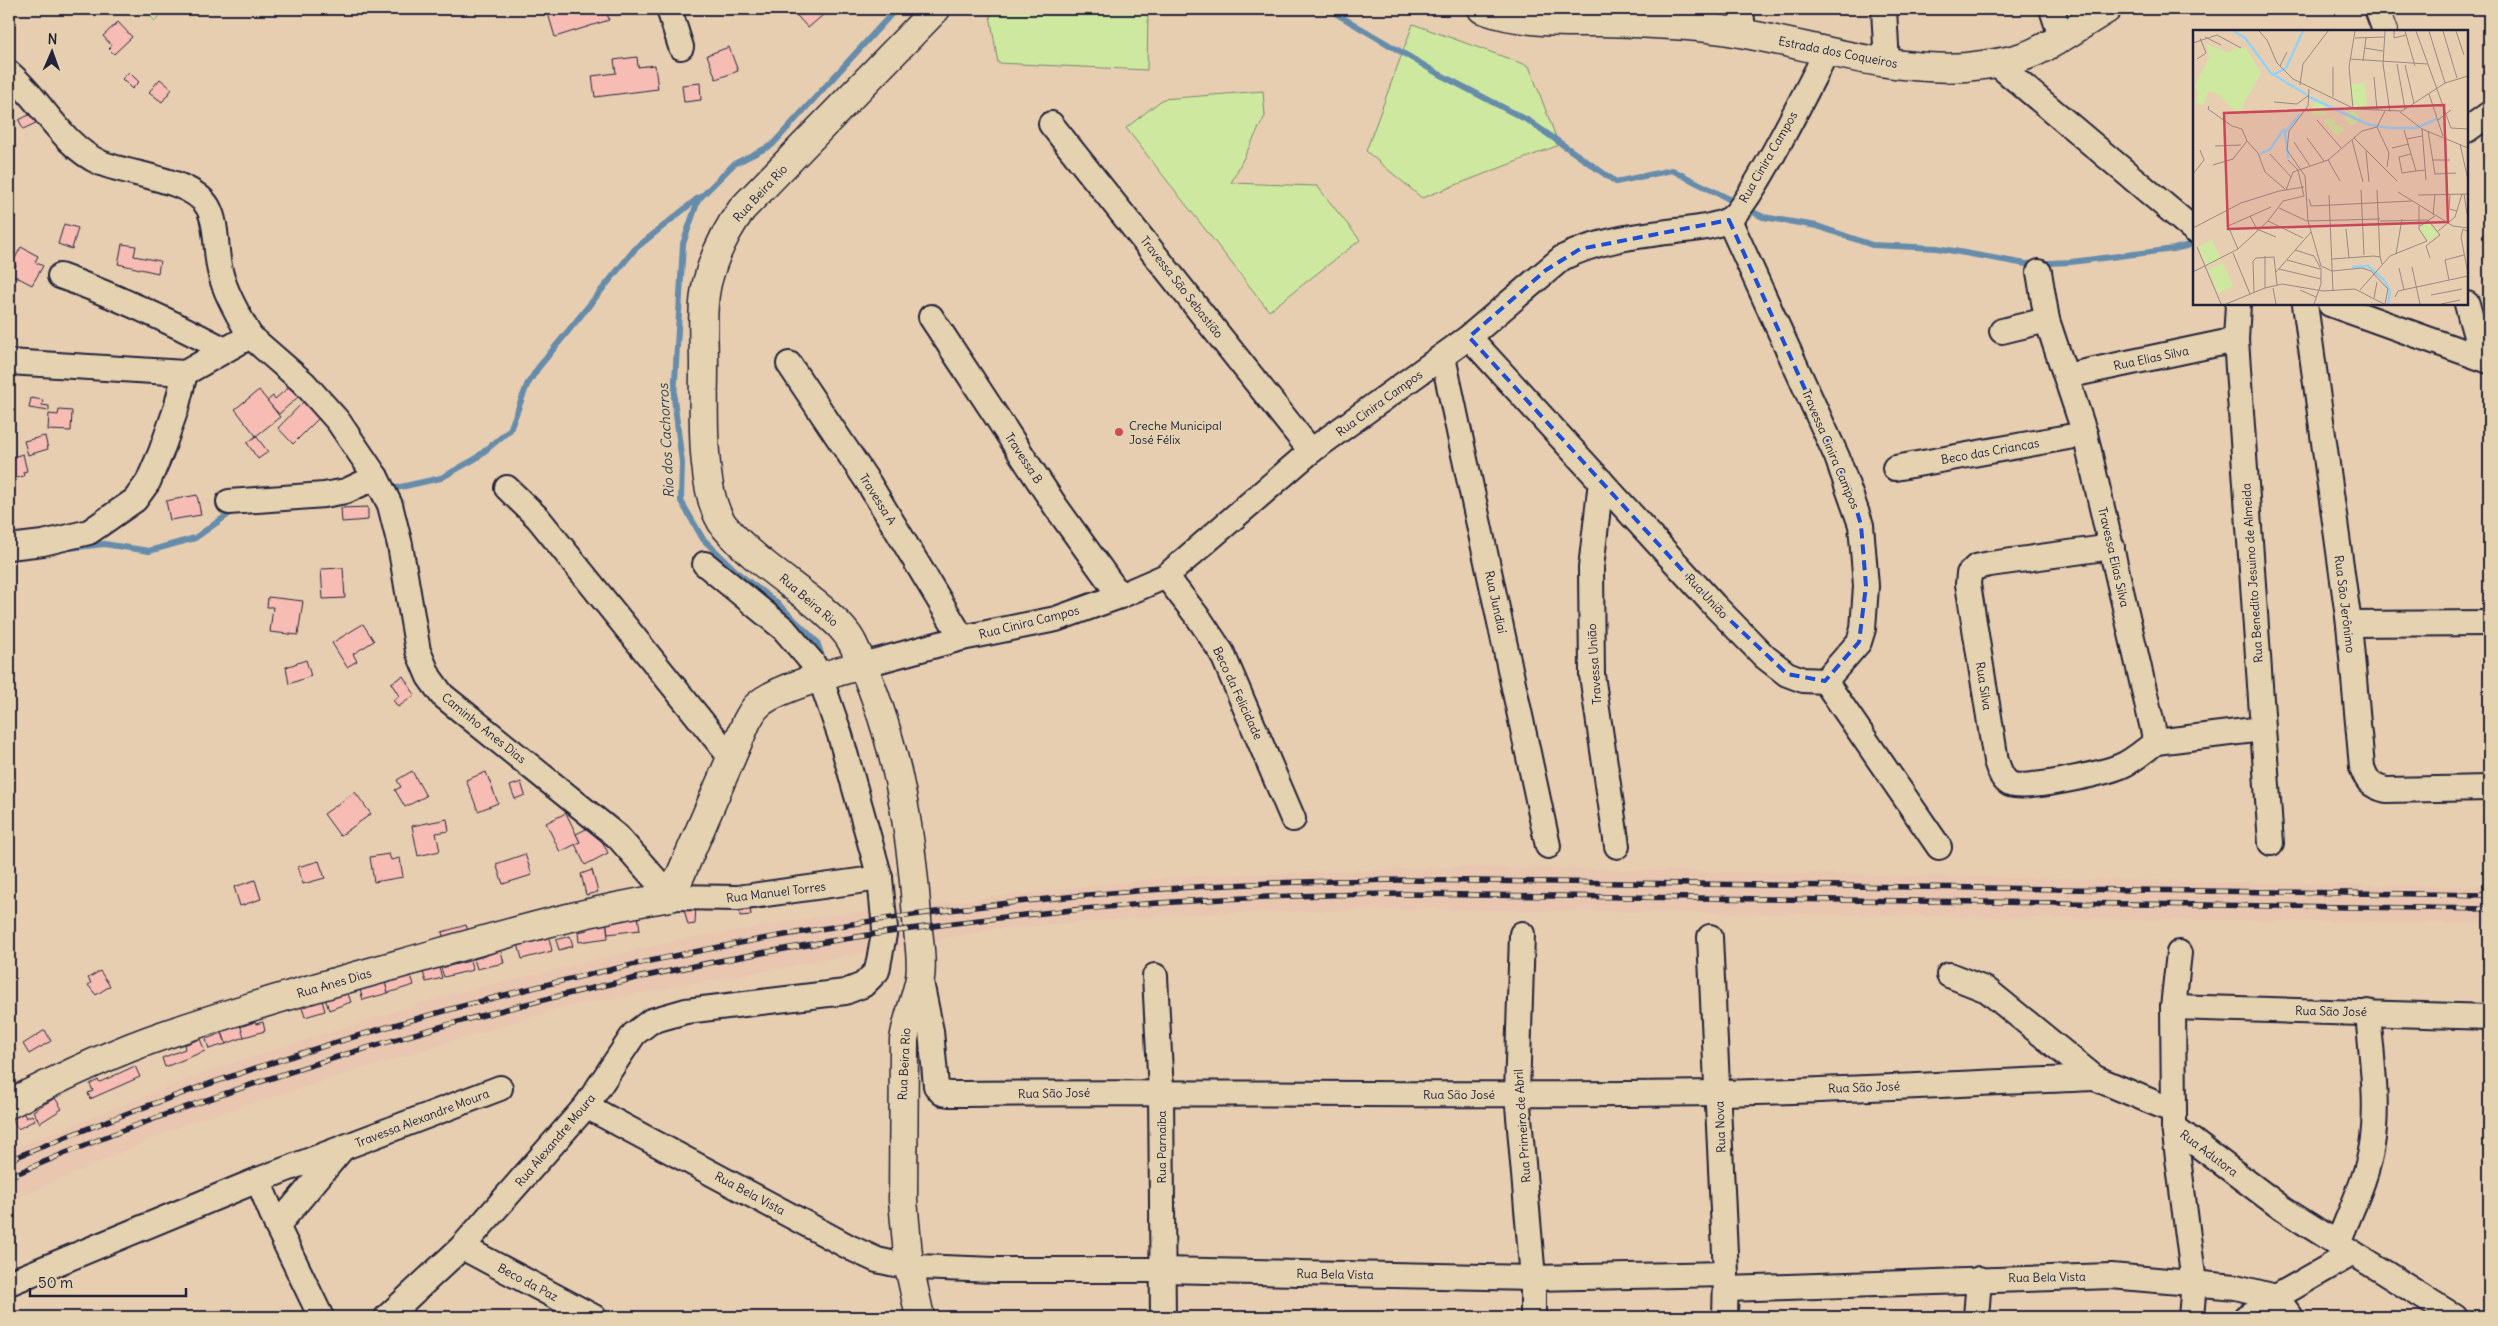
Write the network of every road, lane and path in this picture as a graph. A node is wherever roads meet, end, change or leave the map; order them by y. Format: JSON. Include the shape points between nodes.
{"nodes":[{"id":1,"x":669,"y":9,"type":"edge"},
{"id":2,"x":936,"y":9,"type":"edge"},
{"id":3,"x":1482,"y":9,"type":"edge"},
{"id":4,"x":1884,"y":9,"type":"edge"},
{"id":5,"x":2052,"y":9,"type":"edge"},
{"id":6,"x":2107,"y":9,"type":"edge"},
{"id":7,"x":2377,"y":9,"type":"edge"},
{"id":8,"x":1742,"y":21,"type":"edge"},
{"id":9,"x":2384,"y":30,"type":"edge"},
{"id":10,"x":2061,"y":36,"type":"junction"},
{"id":11,"x":681,"y":48,"type":"dead end"},
{"id":12,"x":1827,"y":51,"type":"junction"},
{"id":13,"x":1996,"y":63,"type":"junction"},
{"id":14,"x":1887,"y":64,"type":"junction"},
{"id":15,"x":9,"y":74,"type":"edge"},
{"id":16,"x":2489,"y":114,"type":"edge"},
{"id":17,"x":1051,"y":124,"type":"dead end"},
{"id":18,"x":2468,"y":129,"type":"edge"},
{"id":19,"x":1733,"y":216,"type":"junction"},
{"id":20,"x":2193,"y":229,"type":"edge"},
{"id":21,"x":2039,"y":272,"type":"dead end"},
{"id":22,"x":60,"y":276,"type":"dead end"},
{"id":23,"x":2238,"y":305,"type":"edge"},
{"id":24,"x":2305,"y":305,"type":"edge"},
{"id":25,"x":2333,"y":305,"type":"edge"},
{"id":26,"x":2467,"y":305,"type":"edge"},
{"id":27,"x":931,"y":317,"type":"dead end"},
{"id":28,"x":2047,"y":320,"type":"junction"},
{"id":29,"x":2002,"y":330,"type":"dead end"},
{"id":30,"x":250,"y":336,"type":"junction"},
{"id":31,"x":1469,"y":337,"type":"junction"},
{"id":32,"x":2236,"y":340,"type":"junction"},
{"id":33,"x":223,"y":349,"type":"junction"},
{"id":34,"x":1442,"y":357,"type":"junction"},
{"id":35,"x":2486,"y":359,"type":"edge"},
{"id":36,"x":9,"y":362,"type":"edge"},
{"id":37,"x":789,"y":364,"type":"dead end"},
{"id":38,"x":185,"y":373,"type":"junction"},
{"id":39,"x":2066,"y":376,"type":"junction"},
{"id":40,"x":2085,"y":434,"type":"junction"},
{"id":41,"x":1311,"y":451,"type":"junction"},
{"id":42,"x":1895,"y":468,"type":"dead end"},
{"id":43,"x":378,"y":480,"type":"junction"},
{"id":44,"x":1601,"y":481,"type":"junction"},
{"id":45,"x":507,"y":488,"type":"dead end"},
{"id":46,"x":229,"y":502,"type":"dead end"},
{"id":47,"x":2112,"y":547,"type":"junction"},
{"id":48,"x":9,"y":548,"type":"edge"},
{"id":49,"x":705,"y":564,"type":"dead end"},
{"id":50,"x":1166,"y":576,"type":"junction"},
{"id":51,"x":1120,"y":596,"type":"junction"},
{"id":52,"x":2489,"y":623,"type":"edge"},
{"id":53,"x":2349,"y":624,"type":"junction"},
{"id":54,"x":962,"y":638,"type":"junction"},
{"id":55,"x":858,"y":666,"type":"junction"},
{"id":56,"x":823,"y":676,"type":"junction"},
{"id":57,"x":1824,"y":681,"type":"junction"},
{"id":58,"x":2262,"y":729,"type":"junction"},
{"id":59,"x":2156,"y":742,"type":"junction"},
{"id":60,"x":732,"y":759,"type":"junction"},
{"id":61,"x":2489,"y":788,"type":"edge"},
{"id":62,"x":1293,"y":820,"type":"dead end"},
{"id":63,"x":2271,"y":843,"type":"dead end"},
{"id":64,"x":1548,"y":846,"type":"dead end"},
{"id":65,"x":1616,"y":846,"type":"dead end"},
{"id":66,"x":1939,"y":847,"type":"dead end"},
{"id":67,"x":880,"y":878,"type":"junction"},
{"id":68,"x":671,"y":897,"type":"junction"},
{"id":69,"x":1522,"y":934,"type":"dead end"},
{"id":70,"x":1710,"y":938,"type":"dead end"},
{"id":71,"x":2179,"y":953,"type":"dead end"},
{"id":72,"x":1949,"y":974,"type":"dead end"},
{"id":73,"x":1155,"y":976,"type":"dead end"},
{"id":74,"x":920,"y":977,"type":"junction"},
{"id":75,"x":2173,"y":1007,"type":"junction"},
{"id":76,"x":2368,"y":1012,"type":"junction"},
{"id":77,"x":2489,"y":1017,"type":"edge"},
{"id":78,"x":2095,"y":1078,"type":"junction"},
{"id":79,"x":500,"y":1088,"type":"dead end"},
{"id":80,"x":1161,"y":1092,"type":"junction"},
{"id":81,"x":1718,"y":1093,"type":"junction"},
{"id":82,"x":1518,"y":1094,"type":"junction"},
{"id":83,"x":9,"y":1104,"type":"edge"},
{"id":84,"x":586,"y":1106,"type":"junction"},
{"id":85,"x":2174,"y":1119,"type":"junction"},
{"id":86,"x":343,"y":1148,"type":"junction"},
{"id":87,"x":258,"y":1180,"type":"junction"},
{"id":88,"x":277,"y":1226,"type":"junction"},
{"id":89,"x":462,"y":1247,"type":"junction"},
{"id":90,"x":2346,"y":1248,"type":"junction"},
{"id":91,"x":913,"y":1266,"type":"junction"},
{"id":92,"x":1162,"y":1270,"type":"junction"},
{"id":93,"x":1533,"y":1278,"type":"junction"},
{"id":94,"x":1979,"y":1279,"type":"junction"},
{"id":95,"x":1726,"y":1282,"type":"junction"},
{"id":96,"x":9,"y":1283,"type":"edge"},
{"id":97,"x":2194,"y":1283,"type":"junction"},
{"id":98,"x":2276,"y":1297,"type":"junction"},
{"id":99,"x":321,"y":1317,"type":"edge"},
{"id":100,"x":387,"y":1317,"type":"edge"},
{"id":101,"x":594,"y":1317,"type":"edge"},
{"id":102,"x":920,"y":1317,"type":"edge"},
{"id":103,"x":1163,"y":1317,"type":"edge"},
{"id":104,"x":1533,"y":1317,"type":"edge"},
{"id":105,"x":1725,"y":1317,"type":"edge"},
{"id":106,"x":1976,"y":1317,"type":"edge"},
{"id":107,"x":2190,"y":1317,"type":"edge"},
{"id":108,"x":2246,"y":1317,"type":"edge"},
{"id":109,"x":2292,"y":1317,"type":"edge"},
{"id":110,"x":2455,"y":1317,"type":"edge"}],
"edges":[{"from":1,"to":11,"type":"street"},
{"from":2,"to":55,"type":"street","name":"Rua Beira Rio","via":[[742,209],[723,238],[706,286],[705,453],[717,511],[724,526],[746,547],[839,624],[852,641]]},
{"from":3,"to":8,"type":"street","name":"Estrada dos Coqueiros","via":[[1521,19],[1550,21]]},
{"from":4,"to":14,"type":"street"},
{"from":5,"to":10,"type":"street"},
{"from":6,"to":10,"type":"street","name":"Estrada dos Coqueiros"},
{"from":7,"to":9,"type":"street"},
{"from":8,"to":12,"type":"street","name":"Estrada dos Coqueiros"},
{"from":10,"to":13,"type":"street","name":"Estrada dos Coqueiros","via":[[2023,57]]},
{"from":12,"to":14,"type":"street","name":"Estrada dos Coqueiros"},
{"from":12,"to":19,"type":"street","name":"Rua Cinira Campos","via":[[1753,189]]},
{"from":13,"to":14,"type":"street","name":"Estrada dos Coqueiros","via":[[1932,68]]},
{"from":13,"to":20,"type":"street"},
{"from":15,"to":30,"type":"street","via":[[34,98],[67,139],[84,153],[101,163],[182,187],[198,195],[208,207],[213,223],[220,272]]},
{"from":16,"to":18,"type":"street"},
{"from":17,"to":41,"type":"street","name":"Travessa São Sebastião"},
{"from":19,"to":31,"type":"street","name":"Rua Cinira Campos","via":[[1696,228],[1603,242],[1580,249],[1546,270]]},
{"from":19,"to":57,"type":"street","name":"Travessa Cinira Campos","via":[[1836,457],[1861,525],[1866,586],[1863,629],[1859,642]]},
{"from":21,"to":28,"type":"street","name":"Travessa Elias Silva"},
{"from":22,"to":33,"type":"street","via":[[97,289]]},
{"from":23,"to":32,"type":"street","name":"Rua Benedito Jesuino de Almeida"},
{"from":24,"to":53,"type":"street","name":"Rua São Jerônimo"},
{"from":25,"to":35,"type":"street"},
{"from":26,"to":35,"type":"street"},
{"from":27,"to":51,"type":"street","name":"Travessa B","via":[[1056,507]]},
{"from":28,"to":29,"type":"street"},
{"from":28,"to":39,"type":"street","name":"Travessa Elias Silva"},
{"from":30,"to":33,"type":"street"},
{"from":30,"to":43,"type":"street","via":[[304,383],[338,421]]},
{"from":31,"to":34,"type":"street","name":"Rua Cinira Campos"},
{"from":31,"to":44,"type":"street","name":"Rua União"},
{"from":32,"to":39,"type":"street","name":"Rua Elias Silva"},
{"from":32,"to":58,"type":"street","name":"Rua Benedito Jesuino de Almeida"},
{"from":33,"to":38,"type":"street"},
{"from":34,"to":41,"type":"street","name":"Rua Cinira Campos"},
{"from":34,"to":64,"type":"street","name":"Rua Jundiaí"},
{"from":36,"to":38,"type":"street"},
{"from":37,"to":54,"type":"street","name":"Travessa A","via":[[868,482]]},
{"from":38,"to":48,"type":"street","via":[[161,452],[148,482],[135,500],[89,532]]},
{"from":39,"to":40,"type":"street","name":"Travessa Elias Silva"},
{"from":40,"to":42,"type":"street","name":"Beco das Criancas"},
{"from":40,"to":47,"type":"street","name":"Travessa Elias Silva"},
{"from":41,"to":50,"type":"street","name":"Rua Cinira Campos"},
{"from":43,"to":46,"type":"street","via":[[324,495]]},
{"from":43,"to":68,"type":"street","name":"Caminho Anes Dias","via":[[390,505],[411,598],[418,651],[442,695],[618,837]]},
{"from":44,"to":57,"type":"street","name":"Rua União","via":[[1765,657],[1787,674],[1803,680]]},
{"from":44,"to":65,"type":"street","name":"Travessa União","via":[[1591,568],[1592,675]]},
{"from":45,"to":60,"type":"street","via":[[538,518]]},
{"from":47,"to":59,"type":"street","name":"Travessa Elias Silva"},
{"from":47,"to":59,"type":"street","name":"Rua Silva","via":[[1990,564],[1976,567],[1969,574],[1996,761],[2002,777],[2011,784],[2024,786],[2098,774],[2123,766]]},
{"from":49,"to":56,"type":"street","name":"Rua Alexandre Moura","via":[[784,630]]},
{"from":50,"to":51,"type":"street","name":"Rua Cinira Campos"},
{"from":50,"to":62,"type":"street","name":"Beco da Felicidade","via":[[1222,653]]},
{"from":51,"to":54,"type":"street","name":"Rua Cinira Campos","via":[[1056,618]]},
{"from":52,"to":53,"type":"street"},
{"from":53,"to":61,"type":"street","name":"Rua São Jerônimo","via":[[2362,767],[2366,780],[2374,787],[2386,790]]},
{"from":54,"to":55,"type":"street","name":"Rua Cinira Campos"},
{"from":55,"to":56,"type":"street"},
{"from":55,"to":74,"type":"street","name":"Rua Beira Rio","via":[[893,750],[905,801]]},
{"from":56,"to":60,"type":"street","via":[[758,705],[747,721]]},
{"from":56,"to":67,"type":"street","name":"Rua Alexandre Moura"},
{"from":57,"to":66,"type":"street"},
{"from":58,"to":59,"type":"street"},
{"from":58,"to":63,"type":"street","name":"Rua Benedito Jesuino de Almeida"},
{"from":60,"to":68,"type":"street"},
{"from":67,"to":68,"type":"street","name":"Rua Manuel Torres","via":[[738,898]]},
{"from":67,"to":84,"type":"street","name":"Rua Alexandre Moura","via":[[884,946],[877,971],[863,985],[845,992],[686,1011],[651,1021],[634,1034]]},
{"from":68,"to":83,"type":"street","name":"Rua Anes Dias","via":[[599,910],[499,936],[164,1035]]},
{"from":69,"to":82,"type":"street","name":"Rua Primeiro de Abril"},
{"from":70,"to":81,"type":"street","name":"Rua Nova"},
{"from":71,"to":75,"type":"street"},
{"from":72,"to":78,"type":"street","name":"Rua Adutora","via":[[1987,990]]},
{"from":73,"to":80,"type":"street","name":"Rua Parnaíba"},
{"from":74,"to":80,"type":"street","name":"Rua São José","via":[[931,1031],[936,1086],[942,1093]]},
{"from":74,"to":91,"type":"street","name":"Rua Beira Rio","via":[[904,1040],[903,1200]]},
{"from":75,"to":76,"type":"street","name":"Rua São José"},
{"from":75,"to":85,"type":"street"},
{"from":76,"to":77,"type":"street","name":"Rua São José"},
{"from":76,"to":90,"type":"street","via":[[2375,1110],[2372,1145]]},
{"from":78,"to":81,"type":"street","name":"Rua São José"},
{"from":78,"to":85,"type":"street","name":"Rua Adutora"},
{"from":79,"to":86,"type":"street","name":"Travessa Alexandre Moura"},
{"from":80,"to":82,"type":"street","name":"Rua São José"},
{"from":80,"to":92,"type":"street","name":"Rua Parnaíba"},
{"from":81,"to":82,"type":"street","name":"Rua São José"},
{"from":81,"to":95,"type":"street","name":"Rua Nova"},
{"from":82,"to":93,"type":"street","name":"Rua Primeiro de Abril"},
{"from":84,"to":89,"type":"street","name":"Rua Alexandre Moura"},
{"from":84,"to":91,"type":"street","name":"Rua Bela Vista","via":[[850,1248],[877,1260]]},
{"from":85,"to":90,"type":"street","name":"Rua Adutora","via":[[2283,1209]]},
{"from":85,"to":97,"type":"street"},
{"from":86,"to":87,"type":"street","name":"Travessa Alexandre Moura"},
{"from":86,"to":88,"type":"street","name":"Travessa Alexandre Moura"},
{"from":87,"to":88,"type":"street"},
{"from":87,"to":96,"type":"street","name":"Travessa Alexandre Moura"},
{"from":88,"to":99,"type":"street"},
{"from":89,"to":100,"type":"street","name":"Rua Alexandre Moura"},
{"from":89,"to":101,"type":"street","name":"Beco da Paz"},
{"from":90,"to":98,"type":"street"},
{"from":90,"to":110,"type":"street","name":"Rua Adutora"},
{"from":91,"to":92,"type":"street","name":"Rua Bela Vista","via":[[995,1270]]},
{"from":91,"to":102,"type":"street","name":"Rua Beira Rio"},
{"from":92,"to":93,"type":"street","name":"Rua Bela Vista"},
{"from":92,"to":103,"type":"street","name":"Rua Parnaíba"},
{"from":93,"to":95,"type":"street","name":"Rua Bela Vista"},
{"from":93,"to":104,"type":"street","name":"Rua Primeiro de Abril"},
{"from":94,"to":95,"type":"street","name":"Rua Bela Vista"},
{"from":94,"to":97,"type":"street","name":"Rua Bela Vista","via":[[2111,1276]]},
{"from":94,"to":106,"type":"street"},
{"from":95,"to":105,"type":"street","name":"Rua Nova"},
{"from":97,"to":98,"type":"street","name":"Rua Bela Vista","via":[[2236,1287]]},
{"from":97,"to":107,"type":"street"},
{"from":98,"to":108,"type":"street"},
{"from":98,"to":109,"type":"street"}]}
